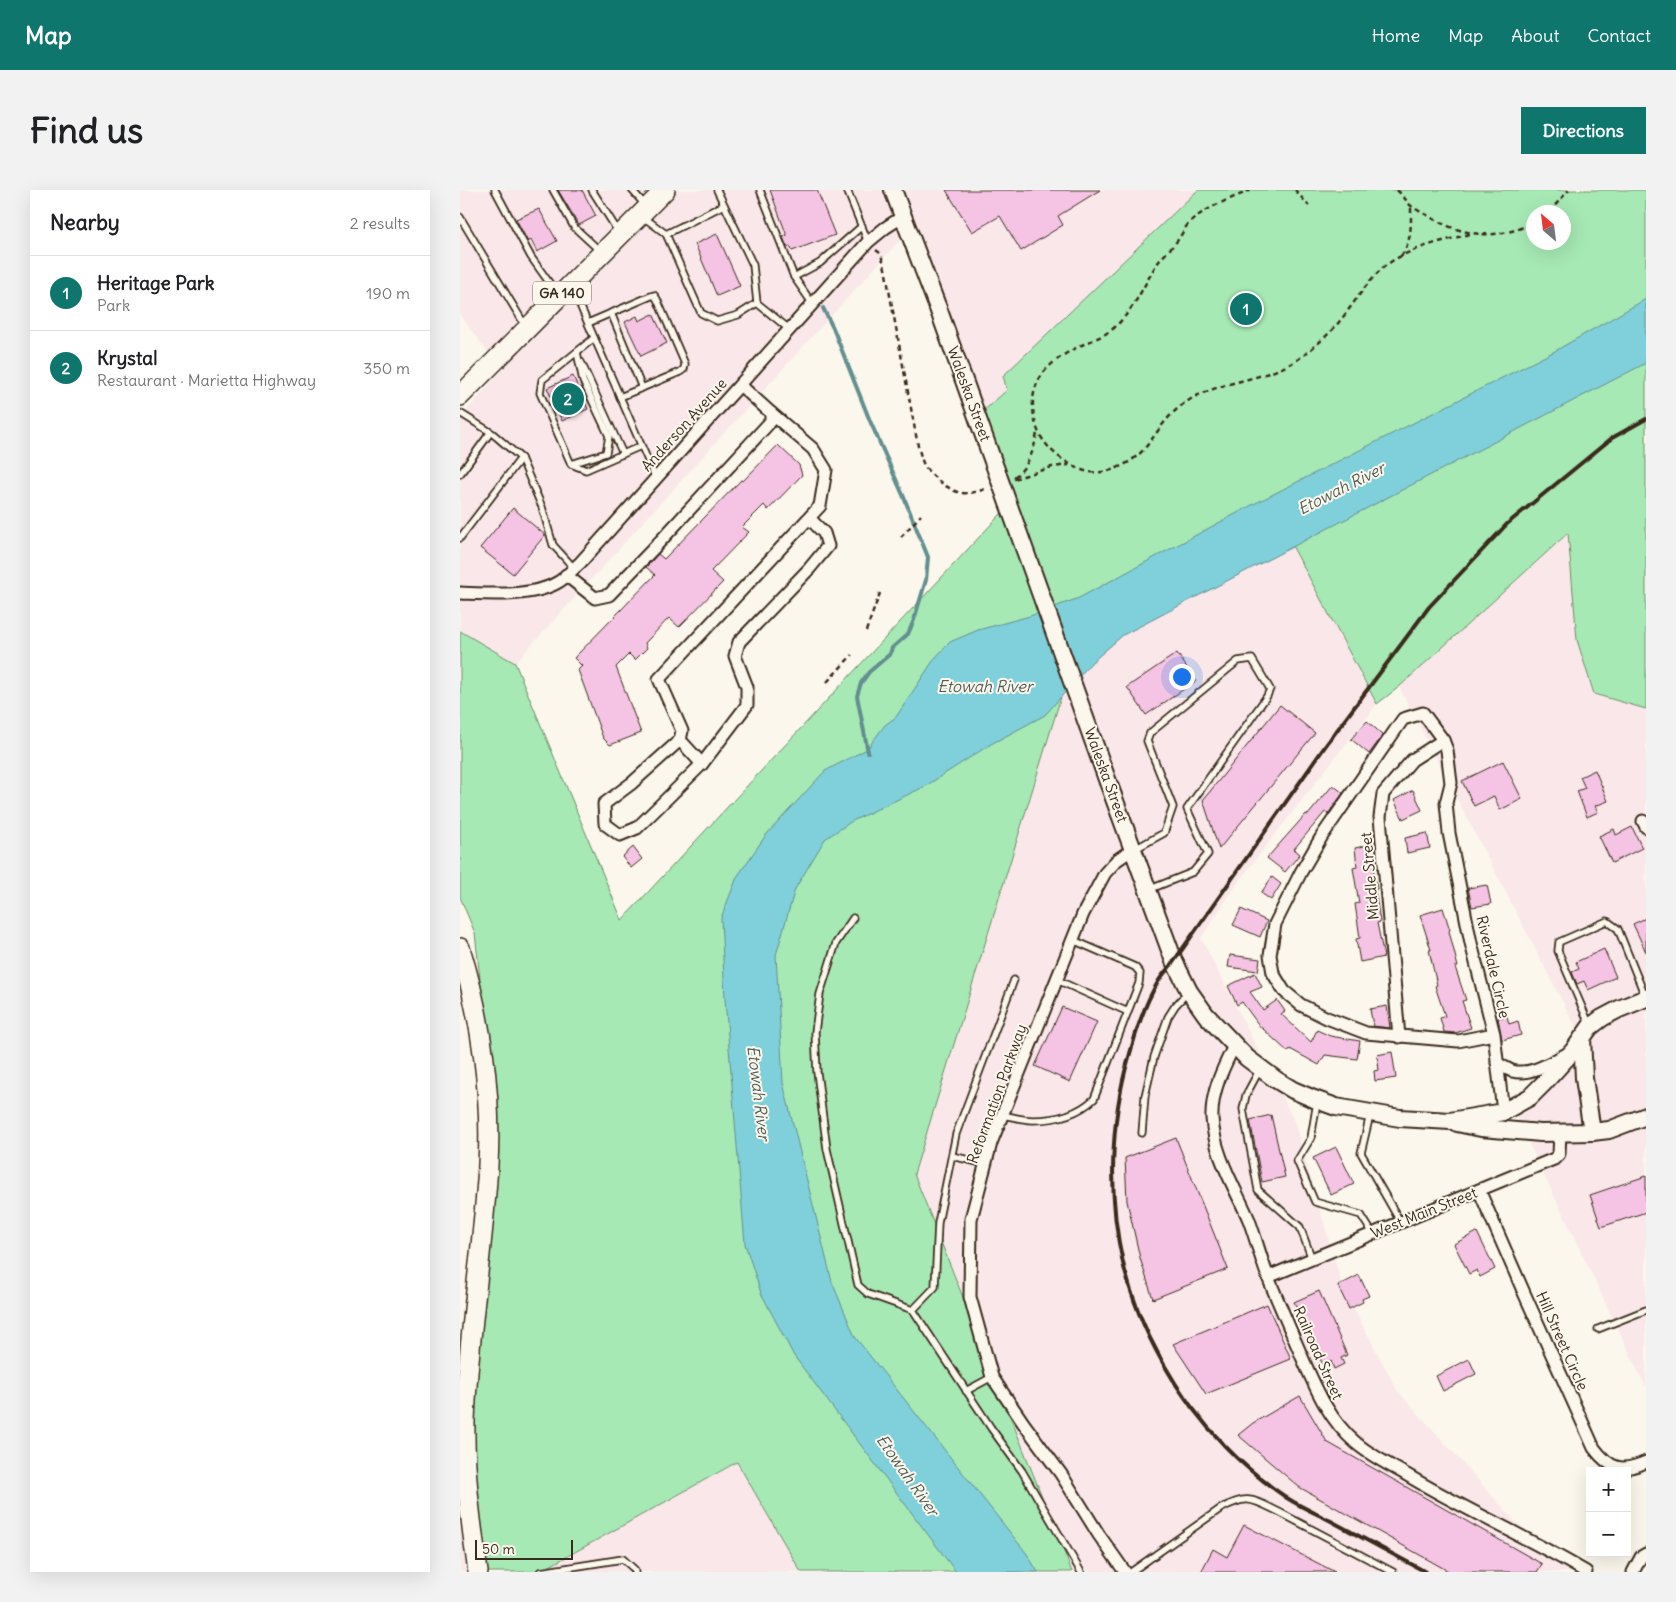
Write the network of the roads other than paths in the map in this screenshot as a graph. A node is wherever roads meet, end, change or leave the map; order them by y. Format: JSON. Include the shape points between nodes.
{"nodes":[{"id":1,"x":495,"y":190,"type":"edge"},
{"id":2,"x":553,"y":190,"type":"edge"},
{"id":3,"x":592,"y":190,"type":"edge"},
{"id":4,"x":632,"y":190,"type":"edge"},
{"id":5,"x":665,"y":190,"type":"edge"},
{"id":6,"x":717,"y":190,"type":"edge"},
{"id":7,"x":760,"y":190,"type":"edge"},
{"id":8,"x":847,"y":190,"type":"edge"},
{"id":9,"x":893,"y":190,"type":"edge"},
{"id":10,"x":724,"y":204,"type":"junction"},
{"id":11,"x":644,"y":211,"type":"junction"},
{"id":12,"x":460,"y":216,"type":"edge"},
{"id":13,"x":902,"y":217,"type":"junction"},
{"id":14,"x":862,"y":226,"type":"junction"},
{"id":15,"x":666,"y":234,"type":"junction"},
{"id":16,"x":620,"y":235,"type":"junction"},
{"id":17,"x":868,"y":242,"type":"junction"},
{"id":18,"x":602,"y":253,"type":"junction"},
{"id":19,"x":794,"y":277,"type":"junction"},
{"id":20,"x":565,"y":290,"type":"junction"},
{"id":21,"x":757,"y":303,"type":"junction"},
{"id":22,"x":812,"y":304,"type":"junction"},
{"id":23,"x":611,"y":313,"type":"junction"},
{"id":24,"x":588,"y":323,"type":"junction"},
{"id":25,"x":527,"y":329,"type":"junction"},
{"id":26,"x":789,"y":329,"type":"junction"},
{"id":27,"x":594,"y":338,"type":"junction"},
{"id":28,"x":576,"y":352,"type":"junction"},
{"id":29,"x":740,"y":385,"type":"junction"},
{"id":30,"x":642,"y":388,"type":"junction"},
{"id":31,"x":460,"y":396,"type":"edge"},
{"id":32,"x":620,"y":397,"type":"junction"},
{"id":33,"x":460,"y":413,"type":"edge"},
{"id":34,"x":771,"y":413,"type":"junction"},
{"id":35,"x":490,"y":433,"type":"junction"},
{"id":36,"x":641,"y":446,"type":"junction"},
{"id":37,"x":623,"y":454,"type":"junction"},
{"id":38,"x":521,"y":458,"type":"junction"},
{"id":39,"x":571,"y":464,"type":"junction"},
{"id":40,"x":460,"y":474,"type":"edge"},
{"id":41,"x":656,"y":479,"type":"junction"},
{"id":42,"x":809,"y":518,"type":"junction"},
{"id":43,"x":460,"y":538,"type":"edge"},
{"id":44,"x":570,"y":572,"type":"junction"},
{"id":45,"x":460,"y":593,"type":"edge"},
{"id":46,"x":680,"y":740,"type":"junction"},
{"id":47,"x":1443,"y":740,"type":"junction"},
{"id":48,"x":702,"y":764,"type":"junction"},
{"id":49,"x":1173,"y":808,"type":"junction"},
{"id":50,"x":1186,"y":809,"type":"junction"},
{"id":51,"x":1133,"y":849,"type":"junction"},
{"id":52,"x":1148,"y":890,"type":"junction"},
{"id":53,"x":853,"y":918,"type":"dead end"},
{"id":54,"x":1072,"y":940,"type":"junction"},
{"id":55,"x":460,"y":948,"type":"edge"},
{"id":56,"x":1014,"y":980,"type":"dead end"},
{"id":57,"x":1057,"y":980,"type":"junction"},
{"id":58,"x":1189,"y":991,"type":"junction"},
{"id":59,"x":1646,"y":998,"type":"edge"},
{"id":60,"x":1128,"y":1012,"type":"junction"},
{"id":61,"x":1494,"y":1034,"type":"junction"},
{"id":62,"x":1399,"y":1037,"type":"junction"},
{"id":63,"x":1582,"y":1039,"type":"junction"},
{"id":64,"x":1234,"y":1046,"type":"junction"},
{"id":65,"x":1497,"y":1063,"type":"junction"},
{"id":66,"x":1260,"y":1069,"type":"junction"},
{"id":67,"x":1318,"y":1100,"type":"junction"},
{"id":68,"x":1503,"y":1112,"type":"junction"},
{"id":69,"x":1370,"y":1113,"type":"junction"},
{"id":70,"x":1003,"y":1115,"type":"junction"},
{"id":71,"x":1646,"y":1116,"type":"edge"},
{"id":72,"x":1450,"y":1121,"type":"junction"},
{"id":73,"x":1592,"y":1132,"type":"junction"},
{"id":74,"x":1142,"y":1133,"type":"dead end"},
{"id":75,"x":1560,"y":1133,"type":"junction"},
{"id":76,"x":952,"y":1156,"type":"junction"},
{"id":77,"x":986,"y":1164,"type":"junction"},
{"id":78,"x":1479,"y":1190,"type":"junction"},
{"id":79,"x":1401,"y":1222,"type":"junction"},
{"id":80,"x":1373,"y":1234,"type":"junction"},
{"id":81,"x":1312,"y":1259,"type":"junction"},
{"id":82,"x":1268,"y":1277,"type":"junction"},
{"id":83,"x":913,"y":1310,"type":"junction"},
{"id":84,"x":1646,"y":1310,"type":"edge"},
{"id":85,"x":1598,"y":1329,"type":"dead end"},
{"id":86,"x":992,"y":1377,"type":"junction"},
{"id":87,"x":966,"y":1391,"type":"junction"},
{"id":88,"x":463,"y":1424,"type":"edge"},
{"id":89,"x":1646,"y":1462,"type":"edge"},
{"id":90,"x":1646,"y":1554,"type":"edge"},
{"id":91,"x":478,"y":1572,"type":"edge"},
{"id":92,"x":540,"y":1572,"type":"edge"},
{"id":93,"x":635,"y":1572,"type":"edge"},
{"id":94,"x":1081,"y":1572,"type":"edge"},
{"id":95,"x":1125,"y":1572,"type":"edge"},
{"id":96,"x":1131,"y":1572,"type":"edge"},
{"id":97,"x":1393,"y":1572,"type":"edge"},
{"id":98,"x":1586,"y":1572,"type":"edge"},
{"id":99,"x":1633,"y":1572,"type":"edge"}],
"edges":[{"from":1,"to":20,"type":"lane","via":[[531,257]]},
{"from":2,"to":18,"type":"lane","via":[[574,228]]},
{"from":3,"to":16,"type":"lane"},
{"from":4,"to":11,"type":"lane"},
{"from":5,"to":11,"type":"main road","number":"GA 140"},
{"from":6,"to":10,"type":"lane"},
{"from":7,"to":19,"type":"lane"},
{"from":8,"to":14,"type":"lane"},
{"from":9,"to":13,"type":"main road","name":"Waleska Street"},
{"from":10,"to":15,"type":"lane"},
{"from":10,"to":21,"type":"lane","via":[[753,265]]},
{"from":11,"to":15,"type":"lane"},
{"from":11,"to":16,"type":"main road","number":"GA 140"},
{"from":12,"to":25,"type":"lane"},
{"from":13,"to":17,"type":"street","name":"Anderson Avenue"},
{"from":13,"to":51,"type":"main road","name":"Waleska Street","bridge":true,"via":[[938,308]]},
{"from":14,"to":17,"type":"lane"},
{"from":14,"to":19,"type":"lane","via":[[820,263]]},
{"from":15,"to":21,"type":"lane","via":[[702,313],[717,321],[738,315]]},
{"from":16,"to":18,"type":"main road","number":"GA 140"},
{"from":17,"to":22,"type":"street","name":"Anderson Avenue"},
{"from":18,"to":20,"type":"main road","number":"GA 140"},
{"from":19,"to":22,"type":"lane"},
{"from":20,"to":24,"type":"lane"},
{"from":20,"to":25,"type":"main road","number":"GA 140"},
{"from":21,"to":26,"type":"lane"},
{"from":22,"to":26,"type":"street","name":"Anderson Avenue"},
{"from":23,"to":24,"type":"lane"},
{"from":23,"to":30,"type":"lane"},
{"from":23,"to":30,"type":"lane","via":[[654,296],[657,298],[685,364],[684,369]]},
{"from":24,"to":27,"type":"lane"},
{"from":25,"to":31,"type":"main road","number":"GA 140"},
{"from":26,"to":29,"type":"street","name":"Anderson Avenue"},
{"from":27,"to":28,"type":"lane"},
{"from":27,"to":32,"type":"lane"},
{"from":28,"to":37,"type":"lane"},
{"from":28,"to":39,"type":"lane","via":[[542,380],[540,393]]},
{"from":28,"to":39,"type":"lane","via":[[583,381],[608,436],[606,453]]},
{"from":29,"to":34,"type":"street"},
{"from":29,"to":41,"type":"street","name":"Anderson Avenue"},
{"from":30,"to":32,"type":"lane"},
{"from":32,"to":36,"type":"lane"},
{"from":33,"to":35,"type":"lane"},
{"from":34,"to":42,"type":"street","via":[[813,449],[826,470],[820,506]]},
{"from":34,"to":44,"type":"street","via":[[771,421],[609,595],[595,598]]},
{"from":35,"to":38,"type":"lane"},
{"from":35,"to":40,"type":"lane"},
{"from":36,"to":37,"type":"lane"},
{"from":36,"to":41,"type":"lane"},
{"from":37,"to":39,"type":"lane","via":[[586,470]]},
{"from":38,"to":43,"type":"lane"},
{"from":38,"to":44,"type":"lane","via":[[553,545]]},
{"from":41,"to":44,"type":"street","name":"Anderson Avenue"},
{"from":42,"to":46,"type":"street","via":[[659,679],[682,731]]},
{"from":42,"to":48,"type":"street","via":[[824,533],[828,546],[740,642],[735,656],[747,687],[747,705]]},
{"from":44,"to":45,"type":"street","name":"Anderson Avenue","via":[[559,582],[533,591]]},
{"from":46,"to":48,"type":"street"},
{"from":46,"to":48,"type":"street","via":[[604,804],[605,824],[620,835],[637,828]]},
{"from":47,"to":61,"type":"street","name":"Riverdale Circle","via":[[1451,783],[1446,803],[1449,833],[1471,943]]},
{"from":47,"to":62,"type":"street","name":"Middle Street","via":[[1412,760],[1383,794],[1380,817]]},
{"from":47,"to":62,"type":"street","name":"Riverdale Circle","via":[[1423,713],[1403,719],[1300,872],[1275,924],[1270,955],[1273,973],[1284,990],[1301,1005],[1366,1033]]},
{"from":49,"to":50,"type":"lane"},
{"from":49,"to":50,"type":"lane","via":[[1147,741],[1150,734],[1238,661],[1252,659],[1270,689],[1267,696]]},
{"from":49,"to":51,"type":"lane","via":[[1164,834]]},
{"from":50,"to":52,"type":"lane","via":[[1208,854],[1193,872]]},
{"from":51,"to":52,"type":"main road","name":"Waleska Street"},
{"from":51,"to":54,"type":"street","name":"Reformation Parkway","via":[[1105,873]]},
{"from":52,"to":58,"type":"main road","name":"Waleska Street","via":[[1174,961]]},
{"from":53,"to":83,"type":"lane","via":[[836,942],[820,994],[815,1032],[827,1149],[858,1285],[868,1294]]},
{"from":54,"to":57,"type":"street","name":"Reformation Parkway"},
{"from":54,"to":60,"type":"lane","via":[[1135,967],[1140,973]]},
{"from":55,"to":88,"type":"main road","via":[[481,1040],[488,1133],[488,1164]]},
{"from":56,"to":76,"type":"lane","via":[[956,1134]]},
{"from":57,"to":60,"type":"lane"},
{"from":57,"to":70,"type":"street","name":"Reformation Parkway"},
{"from":58,"to":64,"type":"main road","name":"Waleska Street"},
{"from":58,"to":74,"type":"lane","via":[[1168,1017],[1154,1057],[1145,1096]]},
{"from":59,"to":63,"type":"main road","name":"Waleska Street","via":[[1602,1018]]},
{"from":59,"to":63,"type":"lane","via":[[1618,930],[1607,921],[1559,942],[1558,951]]},
{"from":60,"to":70,"type":"lane","via":[[1094,1099],[1084,1109],[1066,1116],[1034,1120]]},
{"from":61,"to":62,"type":"street","name":"Riverdale Circle","via":[[1458,1041]]},
{"from":61,"to":65,"type":"street"},
{"from":63,"to":65,"type":"street","via":[[1542,1067],[1528,1072],[1512,1071]]},
{"from":63,"to":68,"type":"main road","name":"Waleska Street","via":[[1530,1097]]},
{"from":63,"to":73,"type":"main road"},
{"from":64,"to":66,"type":"main road","name":"Waleska Street"},
{"from":64,"to":82,"type":"street","name":"Railroad Street","via":[[1215,1090],[1214,1133],[1220,1157],[1249,1221]]},
{"from":65,"to":68,"type":"street"},
{"from":66,"to":67,"type":"main road","name":"Waleska Street","via":[[1293,1090]]},
{"from":66,"to":81,"type":"lane","via":[[1246,1095],[1243,1109],[1258,1190],[1300,1227]]},
{"from":67,"to":69,"type":"main road","name":"Waleska Street"},
{"from":67,"to":80,"type":"lane","via":[[1311,1138],[1297,1161],[1315,1202],[1361,1216]]},
{"from":68,"to":72,"type":"main road","name":"Waleska Street"},
{"from":69,"to":72,"type":"main road","name":"Waleska Street"},
{"from":69,"to":79,"type":"lane","via":[[1361,1153]]},
{"from":70,"to":77,"type":"street","name":"Reformation Parkway"},
{"from":71,"to":73,"type":"main road","via":[[1609,1130]]},
{"from":72,"to":75,"type":"main road","via":[[1480,1128]]},
{"from":73,"to":75,"type":"main road"},
{"from":75,"to":78,"type":"street","name":"West Main Street","via":[[1559,1154],[1554,1159]]},
{"from":76,"to":77,"type":"lane"},
{"from":76,"to":83,"type":"lane","via":[[938,1223],[935,1287]]},
{"from":77,"to":86,"type":"street","name":"Reformation Parkway","via":[[971,1219],[970,1297]]},
{"from":78,"to":79,"type":"street","name":"West Main Street"},
{"from":78,"to":89,"type":"street","name":"Hill Street Circle","via":[[1594,1448],[1604,1461],[1617,1467]]},
{"from":79,"to":80,"type":"street","name":"West Main Street"},
{"from":80,"to":81,"type":"street","name":"West Main Street"},
{"from":81,"to":82,"type":"street","name":"West Main Street"},
{"from":82,"to":98,"type":"street","name":"Railroad Street","via":[[1317,1391],[1343,1431],[1366,1451],[1434,1492]]},
{"from":83,"to":87,"type":"lane"},
{"from":84,"to":85,"type":"lane"},
{"from":86,"to":87,"type":"lane"},
{"from":86,"to":95,"type":"street","name":"Reformation Parkway"},
{"from":87,"to":94,"type":"lane","via":[[1022,1471]]},
{"from":88,"to":91,"type":"main road"},
{"from":90,"to":99,"type":"street"},
{"from":92,"to":93,"type":"lane","via":[[623,1559]]},
{"from":96,"to":97,"type":"lane","via":[[1220,1509],[1245,1499],[1261,1503]]}]}
